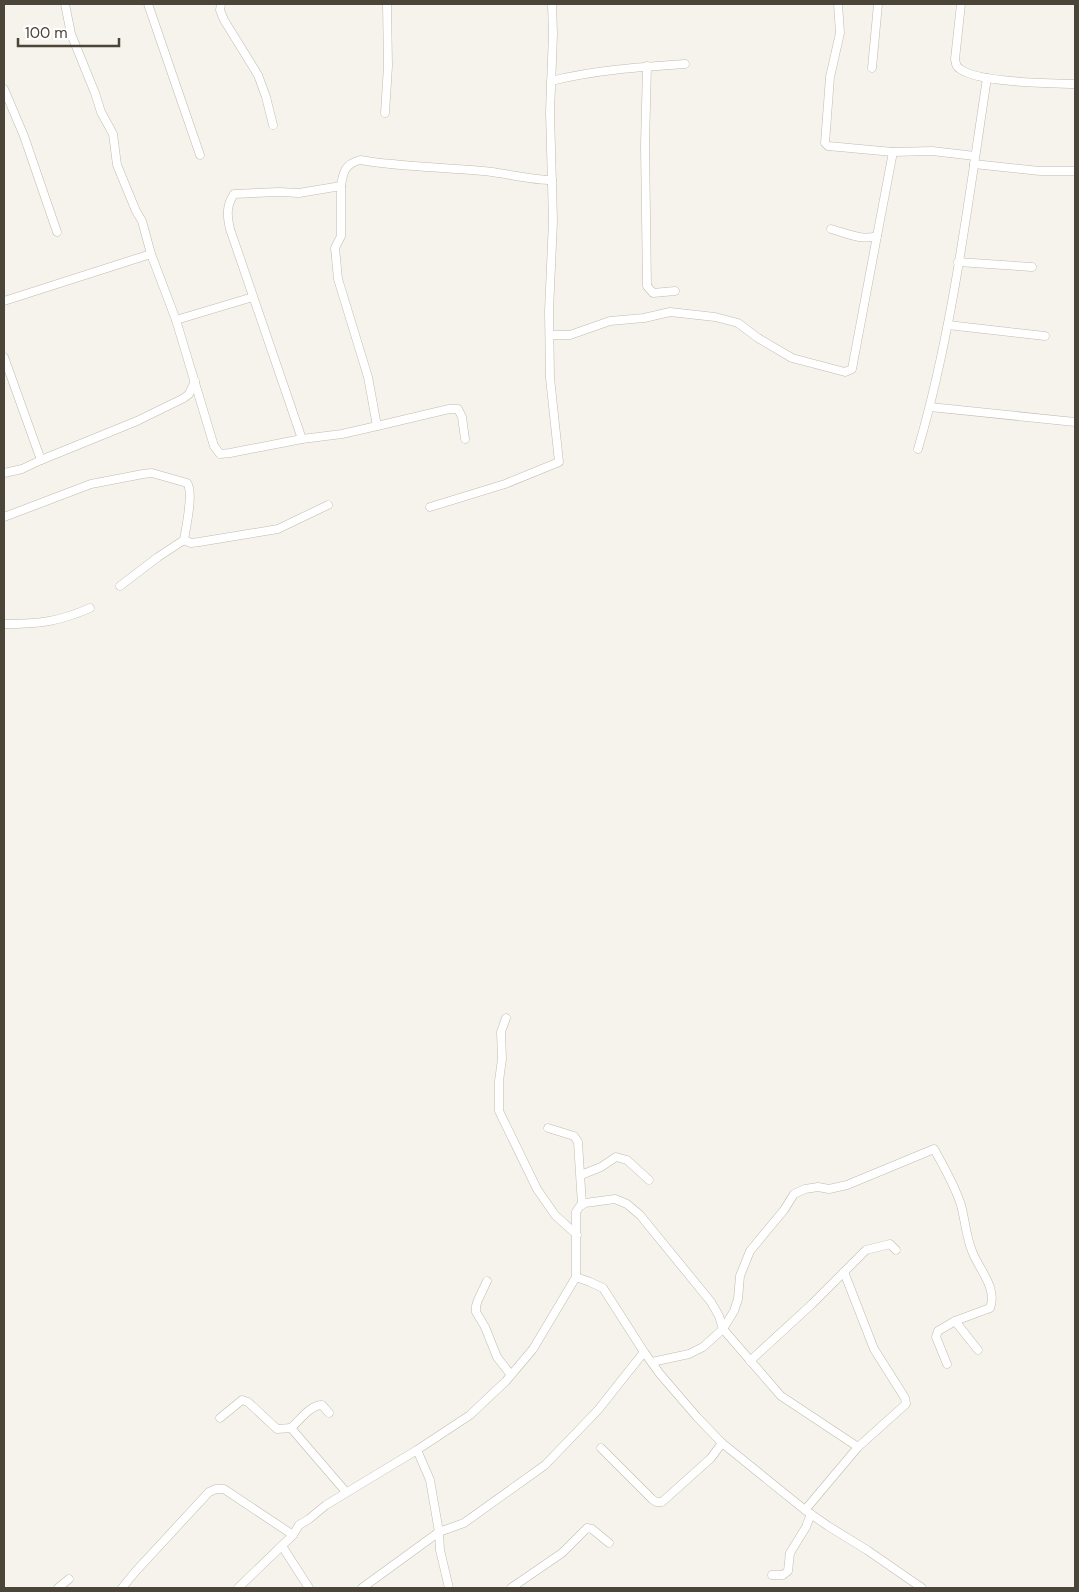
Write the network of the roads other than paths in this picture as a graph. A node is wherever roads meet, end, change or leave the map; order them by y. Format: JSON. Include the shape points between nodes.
{"nodes":[{"id":1,"x":65,"y":4,"type":"edge"},
{"id":2,"x":148,"y":4,"type":"edge"},
{"id":3,"x":221,"y":4,"type":"edge"},
{"id":4,"x":387,"y":4,"type":"edge"},
{"id":5,"x":552,"y":4,"type":"edge"},
{"id":6,"x":838,"y":4,"type":"edge"},
{"id":7,"x":878,"y":4,"type":"edge"},
{"id":8,"x":961,"y":4,"type":"edge"},
{"id":9,"x":685,"y":64,"type":"dead end"},
{"id":10,"x":647,"y":66,"type":"junction"},
{"id":11,"x":872,"y":68,"type":"dead end"},
{"id":12,"x":988,"y":78,"type":"junction"},
{"id":13,"x":551,"y":80,"type":"junction"},
{"id":14,"x":1075,"y":84,"type":"edge"},
{"id":15,"x":4,"y":89,"type":"edge"},
{"id":16,"x":385,"y":113,"type":"dead end"},
{"id":17,"x":273,"y":125,"type":"dead end"},
{"id":18,"x":893,"y":152,"type":"junction"},
{"id":19,"x":200,"y":156,"type":"dead end"},
{"id":20,"x":975,"y":160,"type":"junction"},
{"id":21,"x":1075,"y":171,"type":"edge"},
{"id":22,"x":552,"y":180,"type":"junction"},
{"id":23,"x":341,"y":186,"type":"junction"},
{"id":24,"x":832,"y":229,"type":"dead end"},
{"id":25,"x":57,"y":232,"type":"dead end"},
{"id":26,"x":876,"y":236,"type":"junction"},
{"id":27,"x":151,"y":254,"type":"junction"},
{"id":28,"x":958,"y":262,"type":"junction"},
{"id":29,"x":1032,"y":267,"type":"dead end"},
{"id":30,"x":676,"y":291,"type":"dead end"},
{"id":31,"x":253,"y":297,"type":"junction"},
{"id":32,"x":4,"y":300,"type":"edge"},
{"id":33,"x":176,"y":320,"type":"junction"},
{"id":34,"x":948,"y":325,"type":"junction"},
{"id":35,"x":550,"y":335,"type":"junction"},
{"id":36,"x":1045,"y":336,"type":"dead end"},
{"id":37,"x":4,"y":357,"type":"edge"},
{"id":38,"x":195,"y":381,"type":"junction"},
{"id":39,"x":930,"y":407,"type":"junction"},
{"id":40,"x":1075,"y":422,"type":"edge"},
{"id":41,"x":377,"y":426,"type":"junction"},
{"id":42,"x":302,"y":439,"type":"junction"},
{"id":43,"x":465,"y":439,"type":"dead end"},
{"id":44,"x":918,"y":450,"type":"dead end"},
{"id":45,"x":41,"y":460,"type":"junction"},
{"id":46,"x":4,"y":472,"type":"edge"},
{"id":47,"x":328,"y":505,"type":"dead end"},
{"id":48,"x":430,"y":507,"type":"dead end"},
{"id":49,"x":4,"y":517,"type":"edge"},
{"id":50,"x":184,"y":540,"type":"junction"},
{"id":51,"x":120,"y":586,"type":"dead end"},
{"id":52,"x":90,"y":608,"type":"dead end"},
{"id":53,"x":4,"y":624,"type":"edge"},
{"id":54,"x":506,"y":1018,"type":"dead end"},
{"id":55,"x":548,"y":1128,"type":"dead end"},
{"id":56,"x":581,"y":1175,"type":"junction"},
{"id":57,"x":649,"y":1180,"type":"dead end"},
{"id":58,"x":582,"y":1205,"type":"junction"},
{"id":59,"x":577,"y":1235,"type":"junction"},
{"id":60,"x":896,"y":1250,"type":"dead end"},
{"id":61,"x":844,"y":1272,"type":"junction"},
{"id":62,"x":576,"y":1277,"type":"junction"},
{"id":63,"x":487,"y":1281,"type":"dead end"},
{"id":64,"x":955,"y":1321,"type":"junction"},
{"id":65,"x":723,"y":1329,"type":"junction"},
{"id":66,"x":978,"y":1350,"type":"dead end"},
{"id":67,"x":644,"y":1352,"type":"junction"},
{"id":68,"x":750,"y":1361,"type":"junction"},
{"id":69,"x":652,"y":1362,"type":"junction"},
{"id":70,"x":947,"y":1364,"type":"dead end"},
{"id":71,"x":511,"y":1374,"type":"junction"},
{"id":72,"x":330,"y":1413,"type":"dead end"},
{"id":73,"x":220,"y":1418,"type":"dead end"},
{"id":74,"x":291,"y":1428,"type":"junction"},
{"id":75,"x":722,"y":1443,"type":"junction"},
{"id":76,"x":858,"y":1447,"type":"junction"},
{"id":77,"x":601,"y":1448,"type":"dead end"},
{"id":78,"x":417,"y":1450,"type":"junction"},
{"id":79,"x":346,"y":1492,"type":"junction"},
{"id":80,"x":808,"y":1512,"type":"junction"},
{"id":81,"x":439,"y":1532,"type":"junction"},
{"id":82,"x":293,"y":1535,"type":"junction"},
{"id":83,"x":609,"y":1543,"type":"dead end"},
{"id":84,"x":282,"y":1546,"type":"junction"},
{"id":85,"x":772,"y":1576,"type":"dead end"},
{"id":86,"x":69,"y":1579,"type":"dead end"},
{"id":87,"x":58,"y":1588,"type":"edge"},
{"id":88,"x":122,"y":1588,"type":"edge"},
{"id":89,"x":238,"y":1588,"type":"edge"},
{"id":90,"x":309,"y":1588,"type":"edge"},
{"id":91,"x":362,"y":1588,"type":"edge"},
{"id":92,"x":449,"y":1588,"type":"edge"},
{"id":93,"x":511,"y":1588,"type":"edge"},
{"id":94,"x":922,"y":1588,"type":"edge"}],
"edges":[{"from":1,"to":27,"type":"street","via":[[71,34],[101,112],[113,134],[117,165],[142,221]]},
{"from":2,"to":19,"type":"street"},
{"from":3,"to":17,"type":"street","via":[[224,20],[258,76]]},
{"from":4,"to":16,"type":"street"},
{"from":5,"to":13,"type":"street"},
{"from":6,"to":18,"type":"street","via":[[840,33],[830,78],[825,143],[828,146]]},
{"from":7,"to":11,"type":"street"},
{"from":8,"to":12,"type":"street","via":[[955,59],[957,67]]},
{"from":9,"to":10,"type":"street"},
{"from":10,"to":13,"type":"street"},
{"from":10,"to":30,"type":"street","via":[[647,286],[653,293]]},
{"from":12,"to":14,"type":"street"},
{"from":12,"to":20,"type":"street"},
{"from":13,"to":22,"type":"street"},
{"from":15,"to":25,"type":"street"},
{"from":18,"to":20,"type":"street","via":[[932,151]]},
{"from":18,"to":26,"type":"street"},
{"from":20,"to":21,"type":"street","via":[[1040,170]]},
{"from":20,"to":28,"type":"street"},
{"from":22,"to":23,"type":"street","via":[[360,160],[347,167]]},
{"from":22,"to":35,"type":"street"},
{"from":23,"to":31,"type":"street","via":[[300,193],[234,194],[227,212],[228,220]]},
{"from":23,"to":41,"type":"street","via":[[341,236],[335,248],[338,279],[368,377]]},
{"from":24,"to":26,"type":"street","via":[[861,237]]},
{"from":26,"to":35,"type":"street","via":[[852,369],[845,372],[792,358],[738,323],[715,317],[670,312],[610,321],[570,335]]},
{"from":27,"to":32,"type":"street"},
{"from":27,"to":33,"type":"street"},
{"from":28,"to":29,"type":"street"},
{"from":28,"to":34,"type":"street"},
{"from":31,"to":33,"type":"street"},
{"from":31,"to":42,"type":"street"},
{"from":33,"to":38,"type":"street"},
{"from":34,"to":36,"type":"street"},
{"from":34,"to":39,"type":"street"},
{"from":35,"to":48,"type":"street","via":[[558,462],[505,484]]},
{"from":37,"to":45,"type":"street"},
{"from":38,"to":42,"type":"street","via":[[214,446],[220,454]]},
{"from":38,"to":45,"type":"street","via":[[184,398]]},
{"from":39,"to":40,"type":"street"},
{"from":39,"to":44,"type":"street"},
{"from":41,"to":42,"type":"street"},
{"from":41,"to":43,"type":"street","via":[[458,409]]},
{"from":45,"to":46,"type":"street","via":[[22,469]]},
{"from":47,"to":50,"type":"street","via":[[278,529],[199,542]]},
{"from":49,"to":50,"type":"street","via":[[90,484],[152,473],[189,484]]},
{"from":50,"to":51,"type":"street"},
{"from":52,"to":53,"type":"street","via":[[66,618]]},
{"from":54,"to":59,"type":"street","via":[[501,1032],[499,1111],[537,1189],[555,1215]]},
{"from":55,"to":56,"type":"street","via":[[574,1136],[578,1142]]},
{"from":56,"to":57,"type":"street","via":[[616,1157],[626,1160]]},
{"from":56,"to":58,"type":"street"},
{"from":58,"to":59,"type":"street","via":[[576,1212]]},
{"from":58,"to":65,"type":"street","via":[[615,1199],[640,1215],[711,1302]]},
{"from":59,"to":62,"type":"street"},
{"from":60,"to":61,"type":"street","via":[[890,1244],[866,1250]]},
{"from":61,"to":68,"type":"street"},
{"from":61,"to":76,"type":"street","via":[[874,1349],[906,1404]]},
{"from":62,"to":67,"type":"street","via":[[603,1288]]},
{"from":62,"to":71,"type":"street","via":[[533,1349]]},
{"from":63,"to":71,"type":"street","via":[[476,1312],[497,1356]]},
{"from":64,"to":65,"type":"street","via":[[990,1308],[991,1292],[971,1249],[961,1204],[934,1149],[847,1185],[805,1189],[794,1194],[750,1251],[740,1276],[734,1311]]},
{"from":64,"to":66,"type":"street"},
{"from":64,"to":70,"type":"street","via":[[938,1331],[936,1337]]},
{"from":65,"to":68,"type":"street"},
{"from":65,"to":69,"type":"street","via":[[704,1347],[689,1354]]},
{"from":67,"to":69,"type":"street"},
{"from":67,"to":81,"type":"street","via":[[598,1410],[545,1465],[464,1523]]},
{"from":68,"to":76,"type":"street","via":[[781,1396]]},
{"from":69,"to":75,"type":"street"},
{"from":71,"to":78,"type":"street","via":[[470,1415]]},
{"from":72,"to":74,"type":"street","via":[[322,1405],[317,1405]]},
{"from":73,"to":74,"type":"street","via":[[242,1400],[277,1428]]},
{"from":74,"to":79,"type":"street"},
{"from":75,"to":77,"type":"street","via":[[662,1502],[652,1499]]},
{"from":75,"to":80,"type":"street"},
{"from":76,"to":80,"type":"street"},
{"from":78,"to":79,"type":"street"},
{"from":78,"to":81,"type":"street","via":[[430,1480]]},
{"from":79,"to":82,"type":"street","via":[[299,1525]]},
{"from":80,"to":85,"type":"street","via":[[806,1527],[790,1553],[788,1571]]},
{"from":80,"to":94,"type":"street"},
{"from":81,"to":91,"type":"street"},
{"from":81,"to":92,"type":"street"},
{"from":82,"to":84,"type":"street"},
{"from":82,"to":88,"type":"street","via":[[224,1489],[216,1489]]},
{"from":83,"to":93,"type":"street","via":[[587,1528],[562,1553]]},
{"from":84,"to":89,"type":"street"},
{"from":84,"to":90,"type":"street"},
{"from":86,"to":87,"type":"street"}]}
